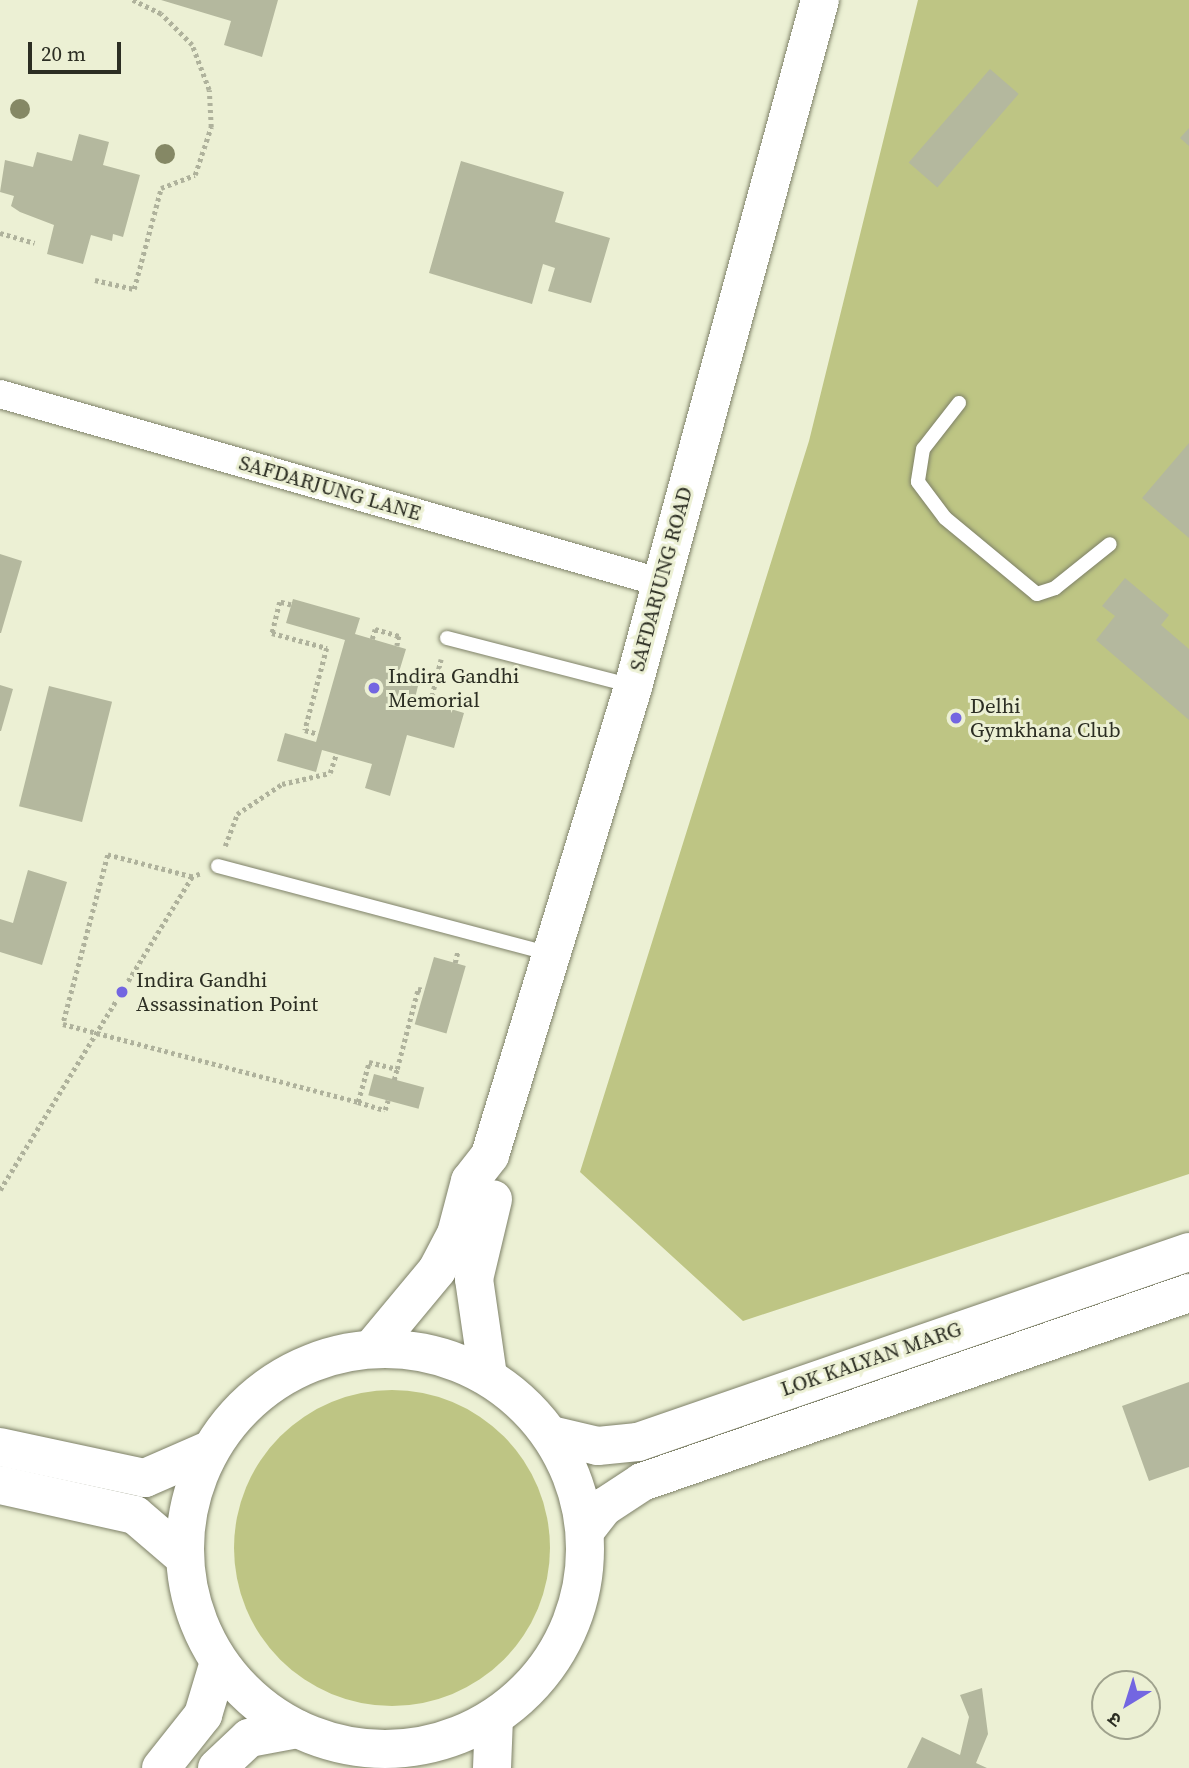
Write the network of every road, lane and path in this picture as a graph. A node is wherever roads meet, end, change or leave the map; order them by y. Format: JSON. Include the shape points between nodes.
{"nodes":[{"id":1,"x":132,"y":0,"type":"edge"},
{"id":2,"x":820,"y":0,"type":"edge"},
{"id":3,"x":0,"y":233,"type":"edge"},
{"id":4,"x":35,"y":243,"type":"dead end"},
{"id":5,"x":95,"y":280,"type":"dead end"},
{"id":6,"x":0,"y":394,"type":"edge"},
{"id":7,"x":959,"y":403,"type":"dead end"},
{"id":8,"x":1110,"y":544,"type":"dead end"},
{"id":9,"x":659,"y":582,"type":"junction"},
{"id":10,"x":291,"y":605,"type":"dead end"},
{"id":11,"x":447,"y":638,"type":"joint"},
{"id":12,"x":372,"y":639,"type":"dead end"},
{"id":13,"x":397,"y":646,"type":"dead end"},
{"id":14,"x":633,"y":687,"type":"junction"},
{"id":15,"x":430,"y":703,"type":"dead end"},
{"id":16,"x":318,"y":734,"type":"dead end"},
{"id":17,"x":336,"y":755,"type":"dead end"},
{"id":18,"x":218,"y":866,"type":"junction"},
{"id":19,"x":192,"y":877,"type":"junction"},
{"id":20,"x":552,"y":955,"type":"junction"},
{"id":21,"x":425,"y":990,"type":"dead end"},
{"id":22,"x":98,"y":1033,"type":"junction"},
{"id":23,"x":397,"y":1069,"type":"junction"},
{"id":24,"x":394,"y":1080,"type":"dead end"},
{"id":25,"x":388,"y":1100,"type":"dead end"},
{"id":26,"x":358,"y":1102,"type":"junction"},
{"id":27,"x":490,"y":1155,"type":"junction"},
{"id":28,"x":0,"y":1190,"type":"edge"},
{"id":29,"x":1189,"y":1252,"type":"edge"},
{"id":30,"x":1189,"y":1293,"type":"edge"},
{"id":31,"x":936,"y":1336,"type":"junction"},
{"id":32,"x":374,"y":1346,"type":"junction"},
{"id":33,"x":488,"y":1376,"type":"junction"},
{"id":34,"x":947,"y":1376,"type":"junction"},
{"id":35,"x":551,"y":1435,"type":"junction"},
{"id":36,"x":0,"y":1447,"type":"edge"},
{"id":37,"x":209,"y":1450,"type":"junction"},
{"id":38,"x":0,"y":1485,"type":"edge"},
{"id":39,"x":585,"y":1531,"type":"junction"},
{"id":40,"x":184,"y":1557,"type":"junction"},
{"id":41,"x":219,"y":1662,"type":"junction"},
{"id":42,"x":494,"y":1718,"type":"junction"},
{"id":43,"x":297,"y":1730,"type":"junction"},
{"id":44,"x":411,"y":1758,"type":"edge"},
{"id":45,"x":161,"y":1768,"type":"edge"},
{"id":46,"x":217,"y":1768,"type":"edge"},
{"id":47,"x":492,"y":1768,"type":"edge"}],
"edges":[{"from":1,"to":5,"type":"path","via":[[160,15],[192,45],[209,90],[211,127],[195,175],[161,188],[134,289]]},
{"from":2,"to":9,"type":"main road","name":"SAFDARJUNG ROAD"},
{"from":3,"to":4,"type":"path"},
{"from":6,"to":9,"type":"street","name":"SAFDARJUNG LANE"},
{"from":7,"to":8,"type":"lane","via":[[923,449],[918,482],[945,518],[1037,594],[1055,589]]},
{"from":9,"to":14,"type":"main road","name":"SAFDARJUNG ROAD"},
{"from":10,"to":16,"type":"path","via":[[280,602],[272,633],[327,648],[305,730]]},
{"from":11,"to":14,"type":"lane"},
{"from":11,"to":15,"type":"path"},
{"from":12,"to":13,"type":"path","via":[[375,629],[399,636]]},
{"from":14,"to":20,"type":"main road","name":"SAFDARJUNG ROAD"},
{"from":17,"to":18,"type":"path","via":[[330,773],[282,785],[237,814]]},
{"from":18,"to":19,"type":"path"},
{"from":18,"to":20,"type":"lane"},
{"from":19,"to":22,"type":"path"},
{"from":19,"to":22,"type":"path","via":[[108,855],[63,1024]]},
{"from":20,"to":27,"type":"main road","name":"SAFDARJUNG ROAD"},
{"from":21,"to":23,"type":"path","via":[[418,989]]},
{"from":22,"to":26,"type":"path"},
{"from":22,"to":28,"type":"path"},
{"from":23,"to":24,"type":"path"},
{"from":23,"to":26,"type":"path","via":[[369,1062]]},
{"from":25,"to":26,"type":"path","via":[[385,1110]]},
{"from":27,"to":32,"type":"main road","name":"SAFDARJUNG ROAD","via":[[470,1181],[456,1234],[438,1270]]},
{"from":27,"to":33,"type":"main road","name":"SAFDARJUNG ROAD","via":[[496,1187],[474,1279]]},
{"from":29,"to":31,"type":"main road","name":"LOK KALYAN MARG"},
{"from":30,"to":34,"type":"main road","name":"LOK KALYAN MARG"},
{"from":31,"to":34,"type":"main road"},
{"from":31,"to":35,"type":"main road","name":"LOK KALYAN MARG","via":[[638,1442],[598,1446]]},
{"from":32,"to":33,"type":"main road","via":[[405,1349]]},
{"from":32,"to":37,"type":"main road","via":[[286,1373],[242,1406]]},
{"from":33,"to":35,"type":"main road"},
{"from":34,"to":39,"type":"main road","name":"LOK KALYAN MARG","via":[[642,1482],[604,1507]]},
{"from":35,"to":39,"type":"main road","via":[[574,1481]]},
{"from":36,"to":37,"type":"main road","via":[[145,1478],[183,1467]]},
{"from":37,"to":40,"type":"main road","via":[[189,1503]]},
{"from":38,"to":40,"type":"main road","via":[[135,1515]]},
{"from":39,"to":42,"type":"main road","via":[[583,1586],[566,1638],[535,1683]]},
{"from":40,"to":41,"type":"main road","via":[[195,1616]]},
{"from":41,"to":43,"type":"main road","via":[[253,1701]]},
{"from":41,"to":45,"type":"main road","via":[[203,1715]]},
{"from":42,"to":44,"type":"main road"},
{"from":42,"to":47,"type":"main road"},
{"from":43,"to":44,"type":"main road","via":[[333,1743]]},
{"from":43,"to":46,"type":"main road","via":[[249,1738]]}]}
